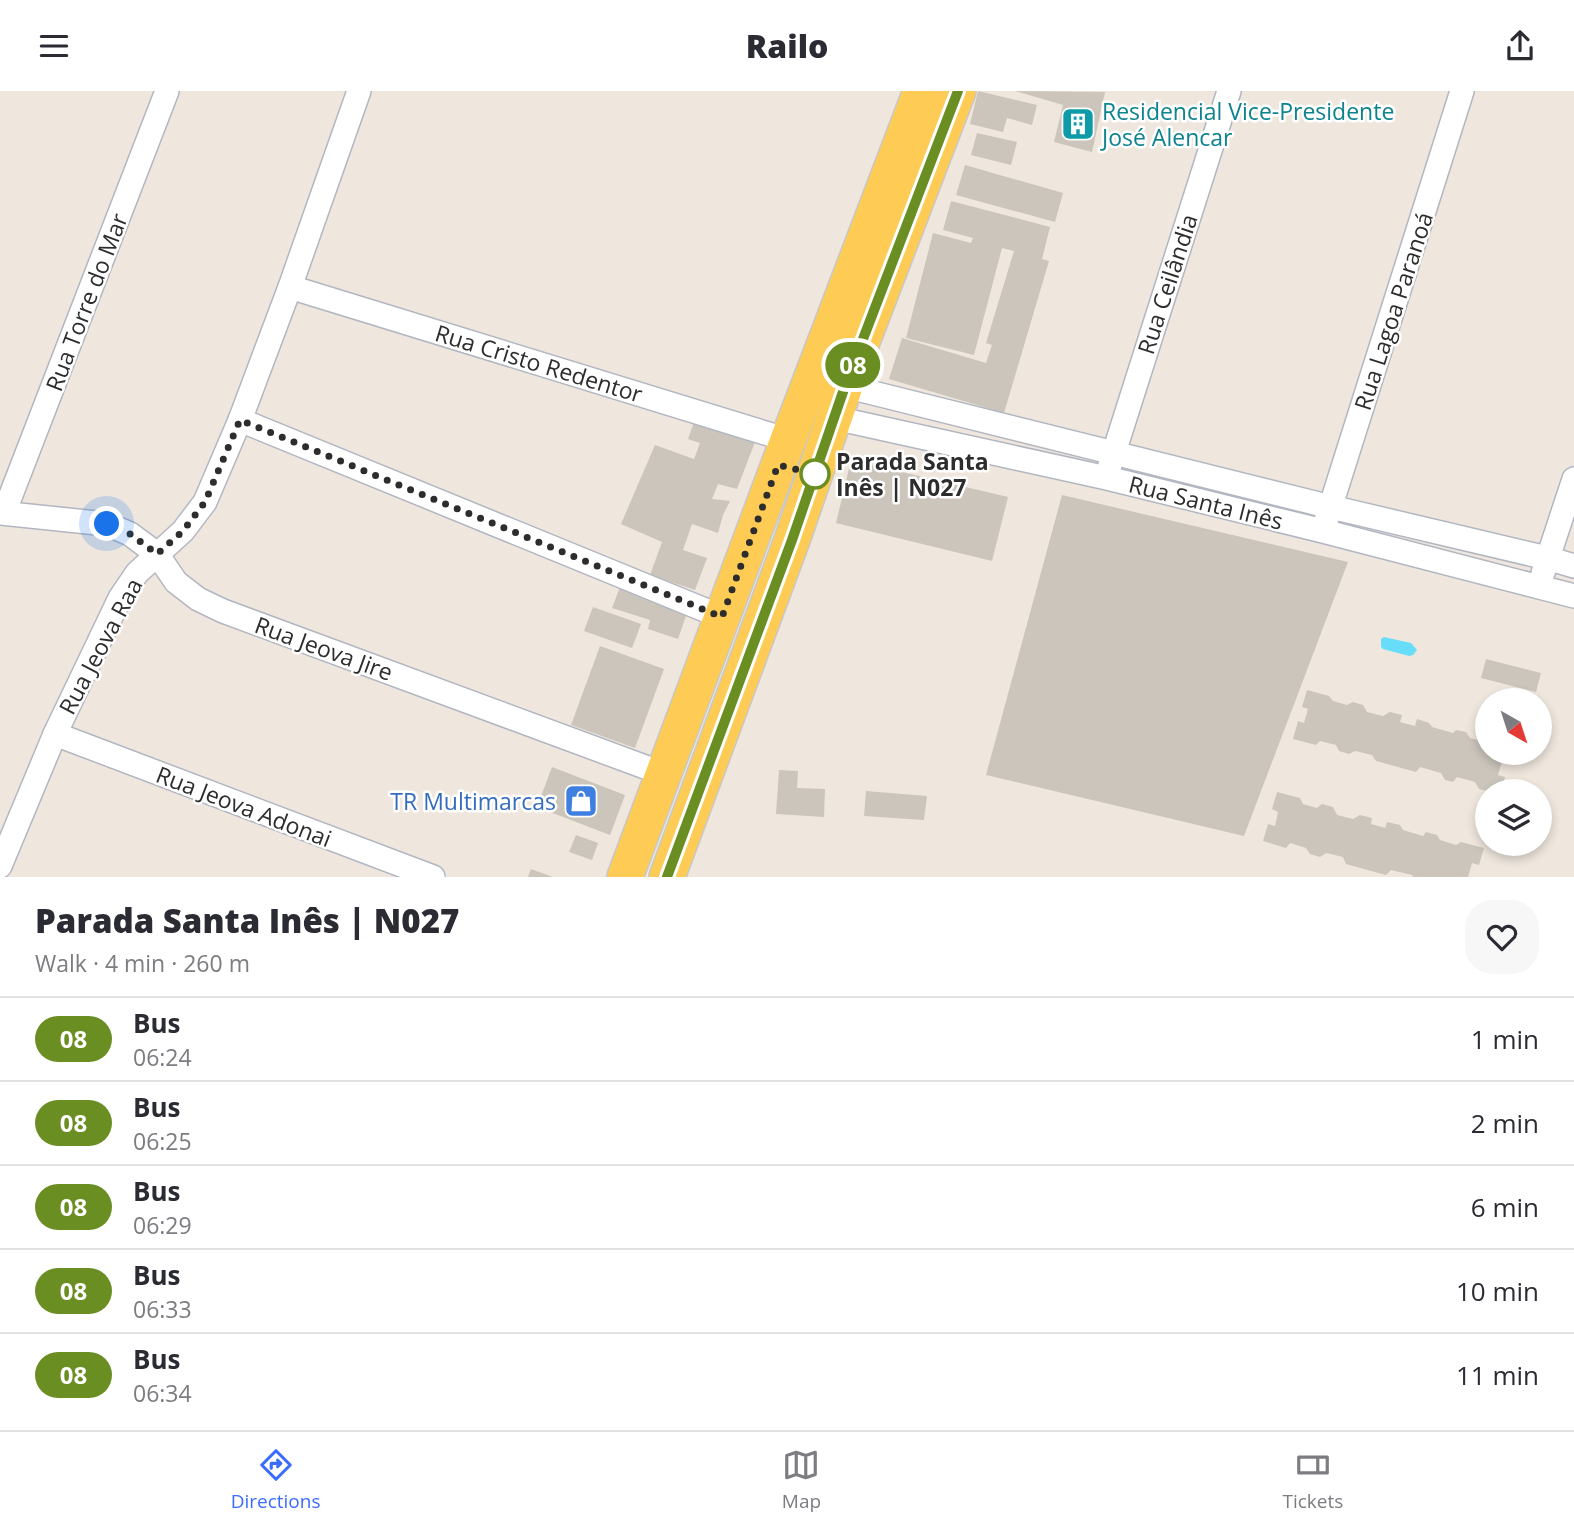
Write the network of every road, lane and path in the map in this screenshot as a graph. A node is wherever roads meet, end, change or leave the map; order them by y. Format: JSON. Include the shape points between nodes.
{"nodes":[{"id":1,"x":167,"y":91,"type":"edge"},
{"id":2,"x":359,"y":91,"type":"edge"},
{"id":3,"x":921,"y":91,"type":"edge"},
{"id":4,"x":958,"y":91,"type":"edge"},
{"id":5,"x":1230,"y":91,"type":"edge"},
{"id":6,"x":1462,"y":91,"type":"edge"},
{"id":7,"x":290,"y":287,"type":"junction"},
{"id":8,"x":840,"y":402,"type":"junction"},
{"id":9,"x":240,"y":420,"type":"junction"},
{"id":10,"x":788,"y":440,"type":"junction"},
{"id":11,"x":1113,"y":453,"type":"junction"},
{"id":12,"x":1107,"y":478,"type":"junction"},
{"id":13,"x":1574,"y":479,"type":"edge"},
{"id":14,"x":1331,"y":507,"type":"junction"},
{"id":15,"x":2,"y":513,"type":"edge"},
{"id":16,"x":1322,"y":531,"type":"junction"},
{"id":17,"x":157,"y":554,"type":"junction"},
{"id":18,"x":1547,"y":558,"type":"junction"},
{"id":19,"x":1574,"y":566,"type":"edge"},
{"id":20,"x":1538,"y":587,"type":"junction"},
{"id":21,"x":1574,"y":596,"type":"edge"},
{"id":22,"x":722,"y":617,"type":"junction"},
{"id":23,"x":55,"y":734,"type":"junction"},
{"id":24,"x":664,"y":773,"type":"junction"},
{"id":25,"x":0,"y":866,"type":"edge"},
{"id":26,"x":433,"y":877,"type":"edge"},
{"id":27,"x":625,"y":877,"type":"edge"},
{"id":28,"x":667,"y":877,"type":"edge"}],
"edges":[{"from":1,"to":15,"type":"street","name":"Rua Torre do Mar"},
{"from":2,"to":7,"type":"street","name":"Rua Jeova Raa"},
{"from":3,"to":10,"type":"main road"},
{"from":4,"to":8,"type":"main road"},
{"from":5,"to":11,"type":"street","name":"Rua Ceilândia"},
{"from":6,"to":14,"type":"street","name":"Rua Lagoa Paranoá"},
{"from":7,"to":9,"type":"street","name":"Rua Jeova Raa"},
{"from":7,"to":10,"type":"street","name":"Rua Cristo Redentor"},
{"from":8,"to":11,"type":"street","name":"Rua Santa Inês"},
{"from":8,"to":12,"type":"street","name":"Rua Santa Inês"},
{"from":8,"to":28,"type":"main road"},
{"from":9,"to":17,"type":"street","name":"Rua Jeova Raa","via":[[205,502],[183,531]]},
{"from":9,"to":22,"type":"street"},
{"from":10,"to":22,"type":"main road"},
{"from":11,"to":12,"type":"street","name":"Rua Ceilândia"},
{"from":11,"to":14,"type":"street","name":"Rua Santa Inês"},
{"from":12,"to":16,"type":"street","name":"Rua Santa Inês"},
{"from":13,"to":18,"type":"street"},
{"from":14,"to":16,"type":"street","name":"Rua Lagoa Paranoá"},
{"from":14,"to":18,"type":"street","name":"Rua Santa Inês"},
{"from":15,"to":17,"type":"street","name":"Rua Jeova Jire","via":[[107,524]]},
{"from":16,"to":20,"type":"street","name":"Rua Santa Inês"},
{"from":17,"to":23,"type":"street","name":"Rua Jeova Raa","via":[[120,598]]},
{"from":17,"to":24,"type":"street","name":"Rua Jeova Jire","via":[[176,582],[223,611]]},
{"from":18,"to":19,"type":"street","name":"Rua Santa Inês"},
{"from":18,"to":20,"type":"street"},
{"from":20,"to":21,"type":"street","name":"Rua Santa Inês"},
{"from":22,"to":24,"type":"main road"},
{"from":23,"to":25,"type":"street","name":"Rua Jeova Raa"},
{"from":23,"to":26,"type":"street","name":"Rua Jeova Adonai"},
{"from":24,"to":27,"type":"main road"}]}
